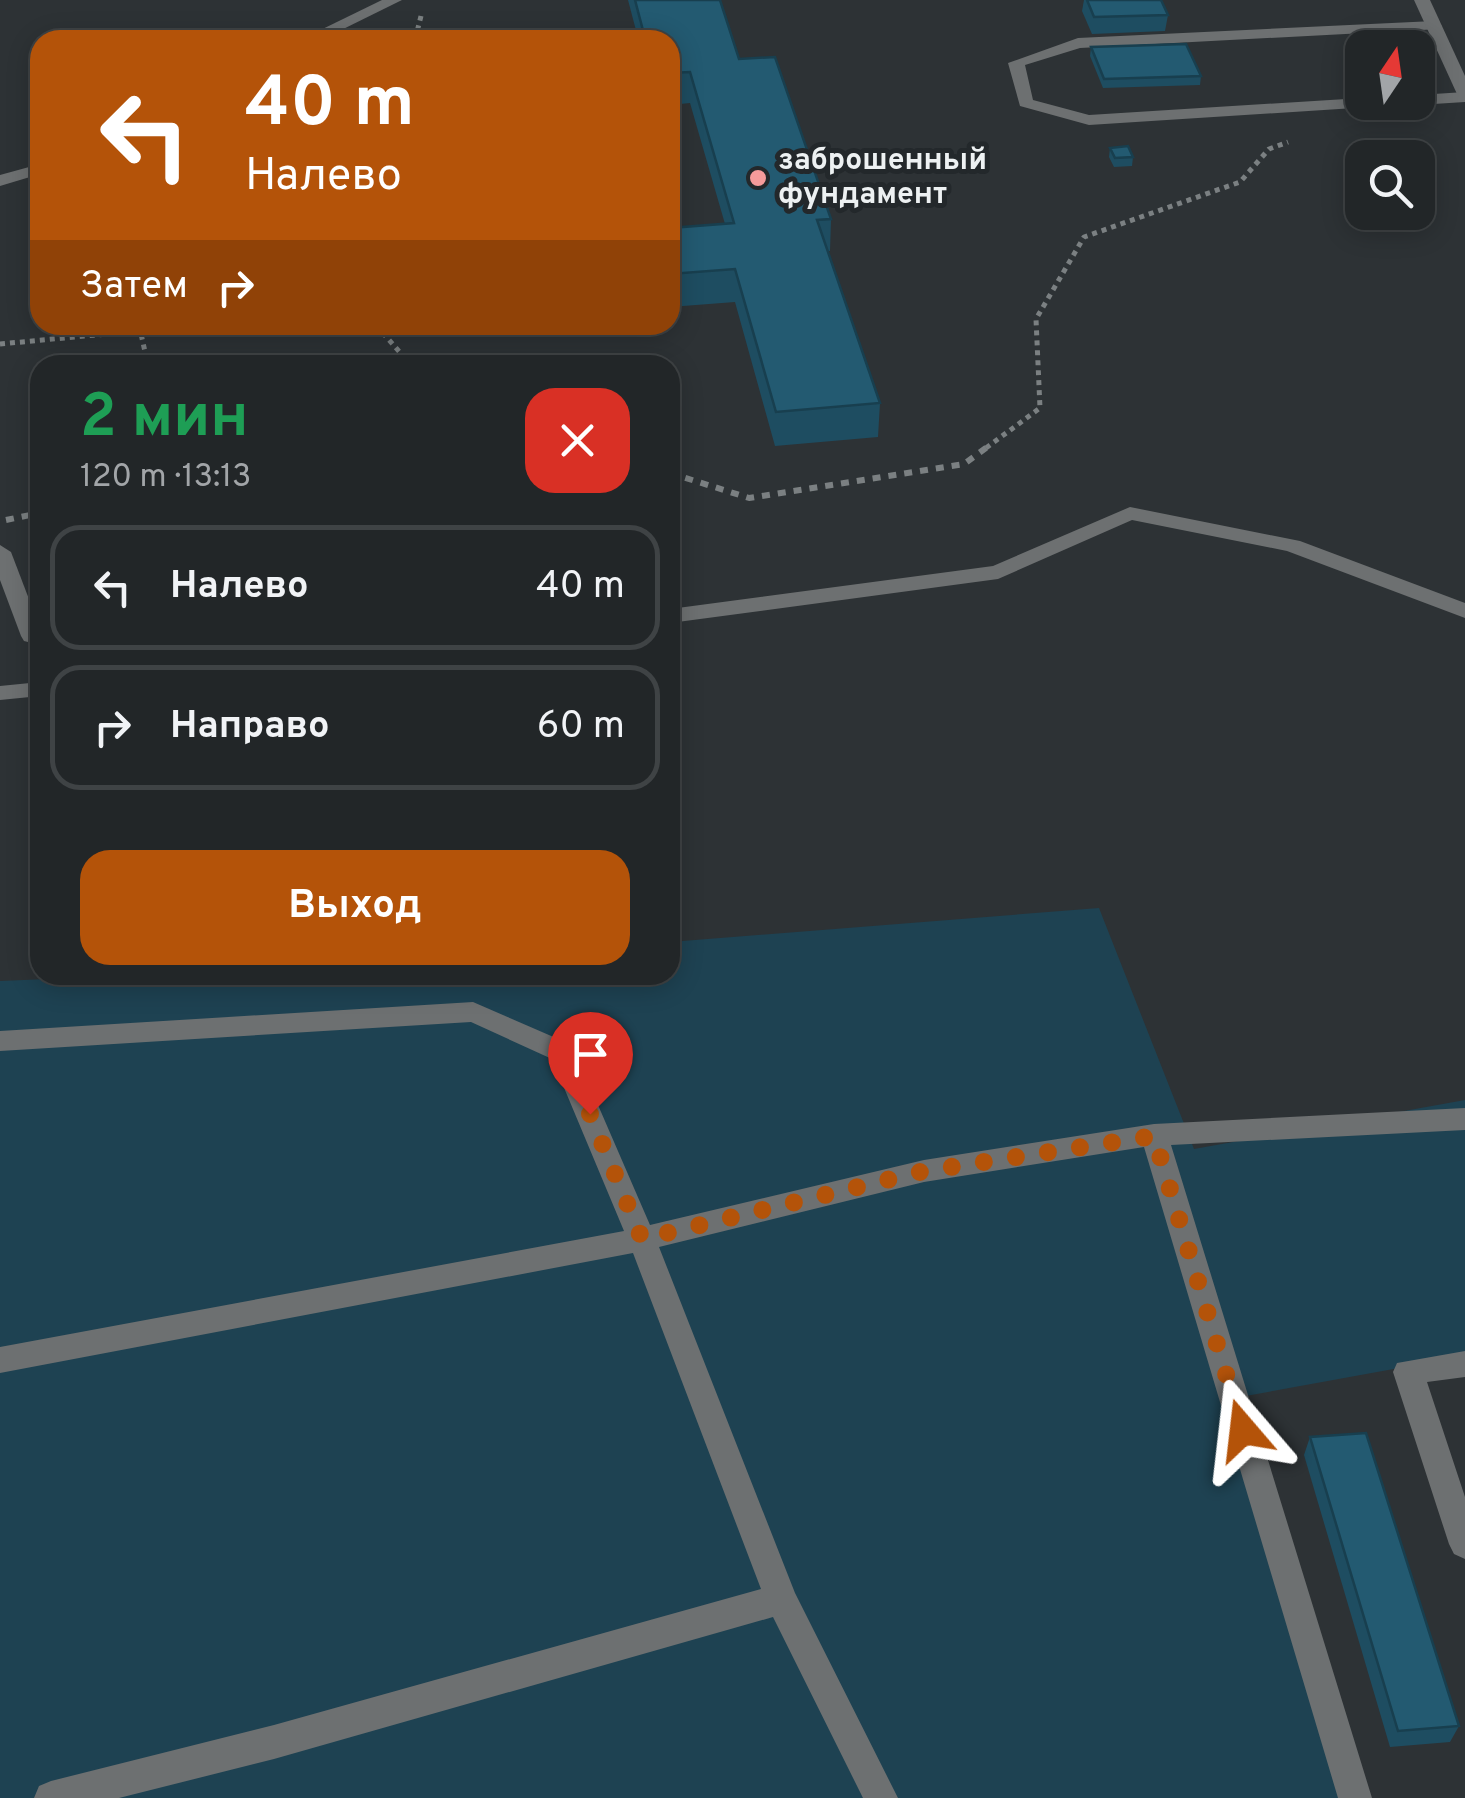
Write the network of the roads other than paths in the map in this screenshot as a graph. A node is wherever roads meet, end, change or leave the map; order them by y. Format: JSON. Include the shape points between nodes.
{"nodes":[{"id":1,"x":394,"y":0,"type":"edge"},
{"id":2,"x":1422,"y":0,"type":"edge"},
{"id":3,"x":1434,"y":26,"type":"junction"},
{"id":4,"x":330,"y":30,"type":"edge"},
{"id":5,"x":1345,"y":30,"type":"edge"},
{"id":6,"x":1350,"y":30,"type":"edge"},
{"id":7,"x":1465,"y":96,"type":"edge"},
{"id":8,"x":1435,"y":99,"type":"edge"},
{"id":9,"x":1345,"y":104,"type":"edge"},
{"id":10,"x":30,"y":172,"type":"edge"},
{"id":11,"x":0,"y":181,"type":"edge"},
{"id":12,"x":0,"y":552,"type":"edge"},
{"id":13,"x":1465,"y":611,"type":"edge"},
{"id":14,"x":680,"y":615,"type":"edge"},
{"id":15,"x":30,"y":631,"type":"edge"},
{"id":16,"x":30,"y":690,"type":"edge"},
{"id":17,"x":0,"y":693,"type":"edge"},
{"id":18,"x":0,"y":1041,"type":"edge"},
{"id":19,"x":1465,"y":1119,"type":"edge"},
{"id":20,"x":1154,"y":1136,"type":"junction"},
{"id":21,"x":642,"y":1239,"type":"junction"},
{"id":22,"x":0,"y":1360,"type":"edge"},
{"id":23,"x":1465,"y":1364,"type":"edge"},
{"id":24,"x":1465,"y":1544,"type":"edge"},
{"id":25,"x":782,"y":1599,"type":"junction"},
{"id":26,"x":50,"y":1798,"type":"edge"},
{"id":27,"x":881,"y":1798,"type":"edge"},
{"id":28,"x":1355,"y":1798,"type":"edge"}],
"edges":[{"from":1,"to":4,"type":"street"},
{"from":2,"to":3,"type":"street"},
{"from":3,"to":6,"type":"street"},
{"from":3,"to":7,"type":"street"},
{"from":5,"to":9,"type":"street","via":[[1078,43],[1016,63],[1026,103],[1089,120]]},
{"from":7,"to":8,"type":"street"},
{"from":10,"to":11,"type":"street"},
{"from":12,"to":15,"type":"street"},
{"from":13,"to":14,"type":"street","via":[[1292,546],[1130,513],[998,572]]},
{"from":16,"to":17,"type":"street"},
{"from":18,"to":21,"type":"street","via":[[473,1012],[563,1052]]},
{"from":19,"to":20,"type":"street"},
{"from":20,"to":21,"type":"street","via":[[924,1171]]},
{"from":20,"to":28,"type":"street"},
{"from":21,"to":22,"type":"street"},
{"from":21,"to":25,"type":"street"},
{"from":23,"to":24,"type":"street","via":[[1408,1372]]},
{"from":25,"to":26,"type":"street"},
{"from":25,"to":27,"type":"street"}]}
